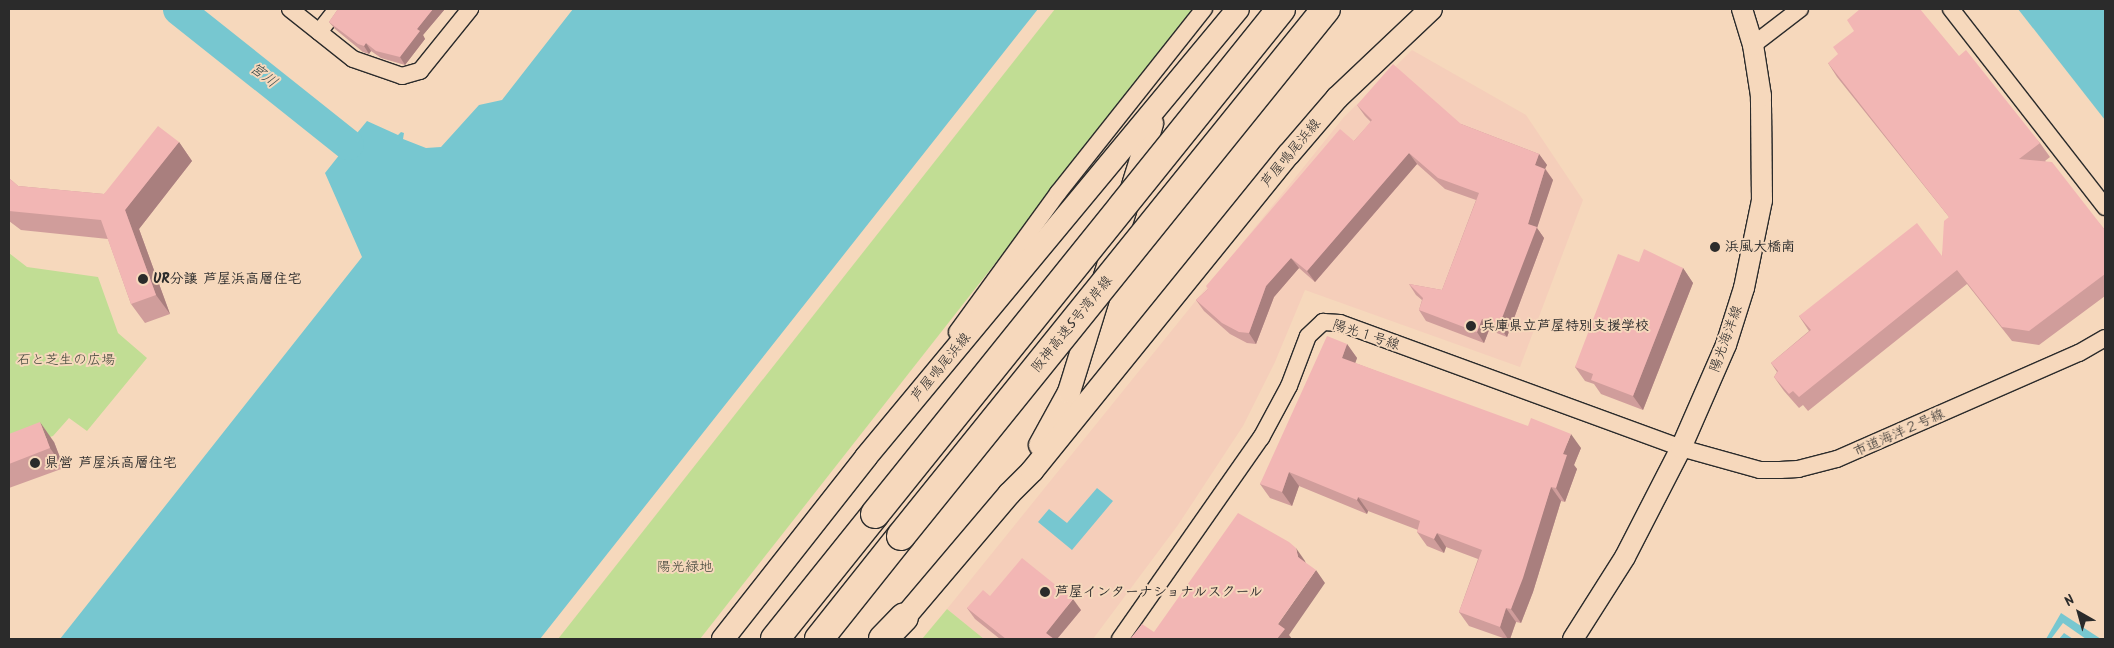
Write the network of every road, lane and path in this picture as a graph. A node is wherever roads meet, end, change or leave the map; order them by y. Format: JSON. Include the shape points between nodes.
{"nodes":[{"id":1,"x":290,"y":9,"type":"edge"},
{"id":2,"x":337,"y":9,"type":"edge"},
{"id":3,"x":470,"y":9,"type":"edge"},
{"id":4,"x":1204,"y":9,"type":"edge"},
{"id":5,"x":1281,"y":9,"type":"edge"},
{"id":6,"x":1326,"y":9,"type":"edge"},
{"id":7,"x":1330,"y":9,"type":"edge"},
{"id":8,"x":1431,"y":9,"type":"edge"},
{"id":9,"x":1742,"y":9,"type":"edge"},
{"id":10,"x":1800,"y":9,"type":"edge"},
{"id":11,"x":1951,"y":9,"type":"edge"},
{"id":12,"x":1234,"y":14,"type":"edge"},
{"id":13,"x":319,"y":32,"type":"junction"},
{"id":14,"x":1304,"y":36,"type":"junction"},
{"id":15,"x":1753,"y":45,"type":"junction"},
{"id":16,"x":1165,"y":99,"type":"junction"},
{"id":17,"x":2105,"y":207,"type":"edge"},
{"id":18,"x":2105,"y":338,"type":"edge"},
{"id":19,"x":1681,"y":448,"type":"junction"},
{"id":20,"x":866,"y":457,"type":"junction"},
{"id":21,"x":1009,"y":494,"type":"junction"},
{"id":22,"x":904,"y":617,"type":"joint"},
{"id":23,"x":723,"y":639,"type":"edge"},
{"id":24,"x":775,"y":639,"type":"edge"},
{"id":25,"x":820,"y":639,"type":"edge"},
{"id":26,"x":885,"y":639,"type":"edge"},
{"id":27,"x":1120,"y":639,"type":"edge"},
{"id":28,"x":1573,"y":639,"type":"edge"}],
"edges":[{"from":1,"to":13,"type":"street"},
{"from":2,"to":13,"type":"street"},
{"from":3,"to":13,"type":"street","via":[[420,71],[402,76],[354,60]]},
{"from":4,"to":20,"type":"street","via":[[1058,193]]},
{"from":5,"to":24,"type":"highway","bridge":true},
{"from":6,"to":14,"type":"highway","name":"阪神高速5号湾岸線","bridge":true},
{"from":7,"to":14,"type":"highway","bridge":true},
{"from":8,"to":21,"type":"main road","name":"芦屋鳴尾浜線","via":[[1337,98],[1032,471]]},
{"from":9,"to":15,"type":"street","name":"陽光海洋線"},
{"from":10,"to":15,"type":"street"},
{"from":11,"to":17,"type":"street"},
{"from":12,"to":16,"type":"main road","name":"芦屋鳴尾浜線"},
{"from":14,"to":25,"type":"highway","name":"阪神高速5号湾岸線","bridge":true},
{"from":15,"to":19,"type":"street","name":"陽光海洋線","via":[[1761,96],[1762,200],[1744,288],[1732,326]]},
{"from":16,"to":20,"type":"main road","name":"芦屋鳴尾浜線"},
{"from":16,"to":21,"type":"main road","name":"芦屋鳴尾浜線","via":[[1146,137],[1068,392]]},
{"from":18,"to":19,"type":"street","name":"市道海洋２号線","via":[[2079,353],[1818,465],[1760,470]]},
{"from":19,"to":27,"type":"street","name":"陽光１号線","via":[[1340,323],[1323,322],[1308,336],[1289,386],[1261,438]]},
{"from":19,"to":28,"type":"street","name":"陽光海洋線","via":[[1625,557]]},
{"from":20,"to":23,"type":"main road","name":"芦屋鳴尾浜線"},
{"from":21,"to":22,"type":"main road","name":"芦屋鳴尾浜線"},
{"from":22,"to":26,"type":"highway"}]}
